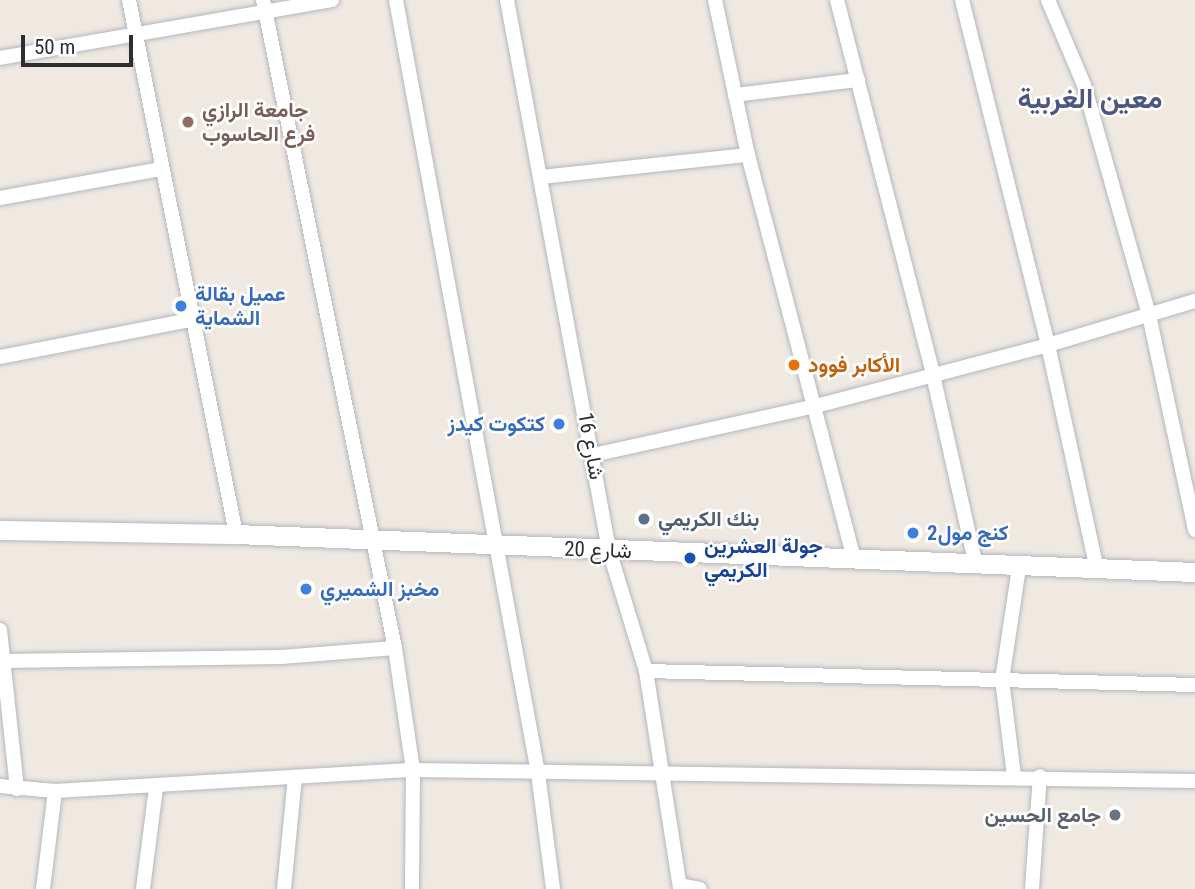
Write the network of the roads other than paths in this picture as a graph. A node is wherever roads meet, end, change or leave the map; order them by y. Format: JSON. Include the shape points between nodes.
{"nodes":[{"id":1,"x":129,"y":0,"type":"edge"},
{"id":2,"x":332,"y":0,"type":"edge"},
{"id":3,"x":396,"y":0,"type":"edge"},
{"id":4,"x":507,"y":0,"type":"edge"},
{"id":5,"x":715,"y":0,"type":"edge"},
{"id":6,"x":837,"y":0,"type":"edge"},
{"id":7,"x":962,"y":0,"type":"edge"},
{"id":8,"x":1048,"y":0,"type":"edge"},
{"id":9,"x":265,"y":4,"type":"edge"},
{"id":10,"x":135,"y":32,"type":"junction"},
{"id":11,"x":0,"y":58,"type":"edge"},
{"id":12,"x":858,"y":79,"type":"junction"},
{"id":13,"x":735,"y":95,"type":"junction"},
{"id":14,"x":748,"y":155,"type":"junction"},
{"id":15,"x":161,"y":169,"type":"junction"},
{"id":16,"x":541,"y":177,"type":"junction"},
{"id":17,"x":0,"y":198,"type":"edge"},
{"id":18,"x":1195,"y":301,"type":"edge"},
{"id":19,"x":1149,"y":315,"type":"junction"},
{"id":20,"x":195,"y":319,"type":"junction"},
{"id":21,"x":1048,"y":345,"type":"junction"},
{"id":22,"x":0,"y":357,"type":"edge"},
{"id":23,"x":933,"y":375,"type":"junction"},
{"id":24,"x":816,"y":406,"type":"junction"},
{"id":25,"x":593,"y":455,"type":"junction"},
{"id":26,"x":0,"y":530,"type":"edge"},
{"id":27,"x":1195,"y":530,"type":"edge"},
{"id":28,"x":236,"y":534,"type":"junction"},
{"id":29,"x":371,"y":541,"type":"junction"},
{"id":30,"x":495,"y":547,"type":"junction"},
{"id":31,"x":609,"y":551,"type":"junction"},
{"id":32,"x":855,"y":560,"type":"junction"},
{"id":33,"x":976,"y":566,"type":"junction"},
{"id":34,"x":1019,"y":567,"type":"junction"},
{"id":35,"x":1097,"y":569,"type":"junction"},
{"id":36,"x":1195,"y":572,"type":"edge"},
{"id":37,"x":0,"y":630,"type":"edge"},
{"id":38,"x":395,"y":648,"type":"junction"},
{"id":39,"x":4,"y":661,"type":"junction"},
{"id":40,"x":646,"y":671,"type":"junction"},
{"id":41,"x":1002,"y":680,"type":"junction"},
{"id":42,"x":3,"y":681,"type":"edge"},
{"id":43,"x":1195,"y":685,"type":"edge"},
{"id":44,"x":413,"y":770,"type":"junction"},
{"id":45,"x":538,"y":773,"type":"junction"},
{"id":46,"x":666,"y":776,"type":"junction"},
{"id":47,"x":1014,"y":776,"type":"junction"},
{"id":48,"x":1040,"y":776,"type":"junction"},
{"id":49,"x":295,"y":777,"type":"junction"},
{"id":50,"x":1195,"y":781,"type":"edge"},
{"id":51,"x":0,"y":786,"type":"edge"},
{"id":52,"x":156,"y":787,"type":"junction"},
{"id":53,"x":17,"y":789,"type":"junction"},
{"id":54,"x":55,"y":791,"type":"junction"},
{"id":55,"x":680,"y":887,"type":"edge"},
{"id":56,"x":43,"y":889,"type":"edge"},
{"id":57,"x":143,"y":889,"type":"edge"},
{"id":58,"x":284,"y":889,"type":"edge"},
{"id":59,"x":412,"y":889,"type":"edge"},
{"id":60,"x":553,"y":889,"type":"edge"},
{"id":61,"x":700,"y":889,"type":"edge"},
{"id":62,"x":1032,"y":889,"type":"edge"}],
"edges":[{"from":1,"to":10,"type":"street"},
{"from":2,"to":9,"type":"street"},
{"from":3,"to":30,"type":"street"},
{"from":4,"to":16,"type":"street","name":"شارع 16"},
{"from":5,"to":13,"type":"street"},
{"from":6,"to":12,"type":"street"},
{"from":7,"to":21,"type":"street"},
{"from":8,"to":19,"type":"street","via":[[1084,85]]},
{"from":9,"to":10,"type":"street"},
{"from":9,"to":29,"type":"street"},
{"from":10,"to":11,"type":"street"},
{"from":10,"to":15,"type":"street"},
{"from":12,"to":13,"type":"street"},
{"from":12,"to":23,"type":"street"},
{"from":13,"to":14,"type":"street"},
{"from":14,"to":16,"type":"street"},
{"from":14,"to":24,"type":"street"},
{"from":15,"to":17,"type":"street"},
{"from":15,"to":20,"type":"street"},
{"from":16,"to":25,"type":"street","name":"شارع 16"},
{"from":18,"to":19,"type":"street"},
{"from":19,"to":21,"type":"street"},
{"from":19,"to":27,"type":"street"},
{"from":20,"to":22,"type":"street"},
{"from":20,"to":28,"type":"street"},
{"from":21,"to":23,"type":"street"},
{"from":21,"to":35,"type":"street"},
{"from":23,"to":24,"type":"street"},
{"from":23,"to":33,"type":"street"},
{"from":24,"to":25,"type":"street"},
{"from":24,"to":32,"type":"street"},
{"from":25,"to":31,"type":"street","name":"شارع 16"},
{"from":26,"to":28,"type":"street","name":"شارع 20"},
{"from":28,"to":29,"type":"street","name":"شارع 20"},
{"from":29,"to":30,"type":"street","name":"شارع 20"},
{"from":29,"to":38,"type":"street"},
{"from":30,"to":31,"type":"street","name":"شارع 20"},
{"from":30,"to":45,"type":"street"},
{"from":31,"to":32,"type":"street","name":"شارع 20"},
{"from":31,"to":40,"type":"street","name":"شارع 16"},
{"from":32,"to":33,"type":"street","name":"شارع 20"},
{"from":33,"to":34,"type":"street","name":"شارع 20"},
{"from":34,"to":35,"type":"street","name":"شارع 20"},
{"from":34,"to":41,"type":"street"},
{"from":35,"to":36,"type":"street","name":"شارع 20"},
{"from":37,"to":39,"type":"street"},
{"from":38,"to":39,"type":"street","via":[[281,657]]},
{"from":38,"to":44,"type":"street"},
{"from":39,"to":42,"type":"street"},
{"from":40,"to":41,"type":"street"},
{"from":40,"to":46,"type":"street","name":"شارع 16"},
{"from":41,"to":43,"type":"street"},
{"from":41,"to":47,"type":"street"},
{"from":42,"to":53,"type":"street"},
{"from":44,"to":45,"type":"street"},
{"from":44,"to":49,"type":"street"},
{"from":44,"to":59,"type":"street"},
{"from":45,"to":46,"type":"street"},
{"from":45,"to":60,"type":"street"},
{"from":46,"to":47,"type":"street"},
{"from":46,"to":55,"type":"street","name":"شارع 16"},
{"from":47,"to":48,"type":"street"},
{"from":48,"to":50,"type":"street"},
{"from":48,"to":62,"type":"street"},
{"from":49,"to":52,"type":"street"},
{"from":49,"to":58,"type":"street"},
{"from":51,"to":53,"type":"street"},
{"from":52,"to":54,"type":"street"},
{"from":52,"to":57,"type":"street"},
{"from":53,"to":54,"type":"street"},
{"from":54,"to":56,"type":"street"},
{"from":55,"to":61,"type":"street"}]}
